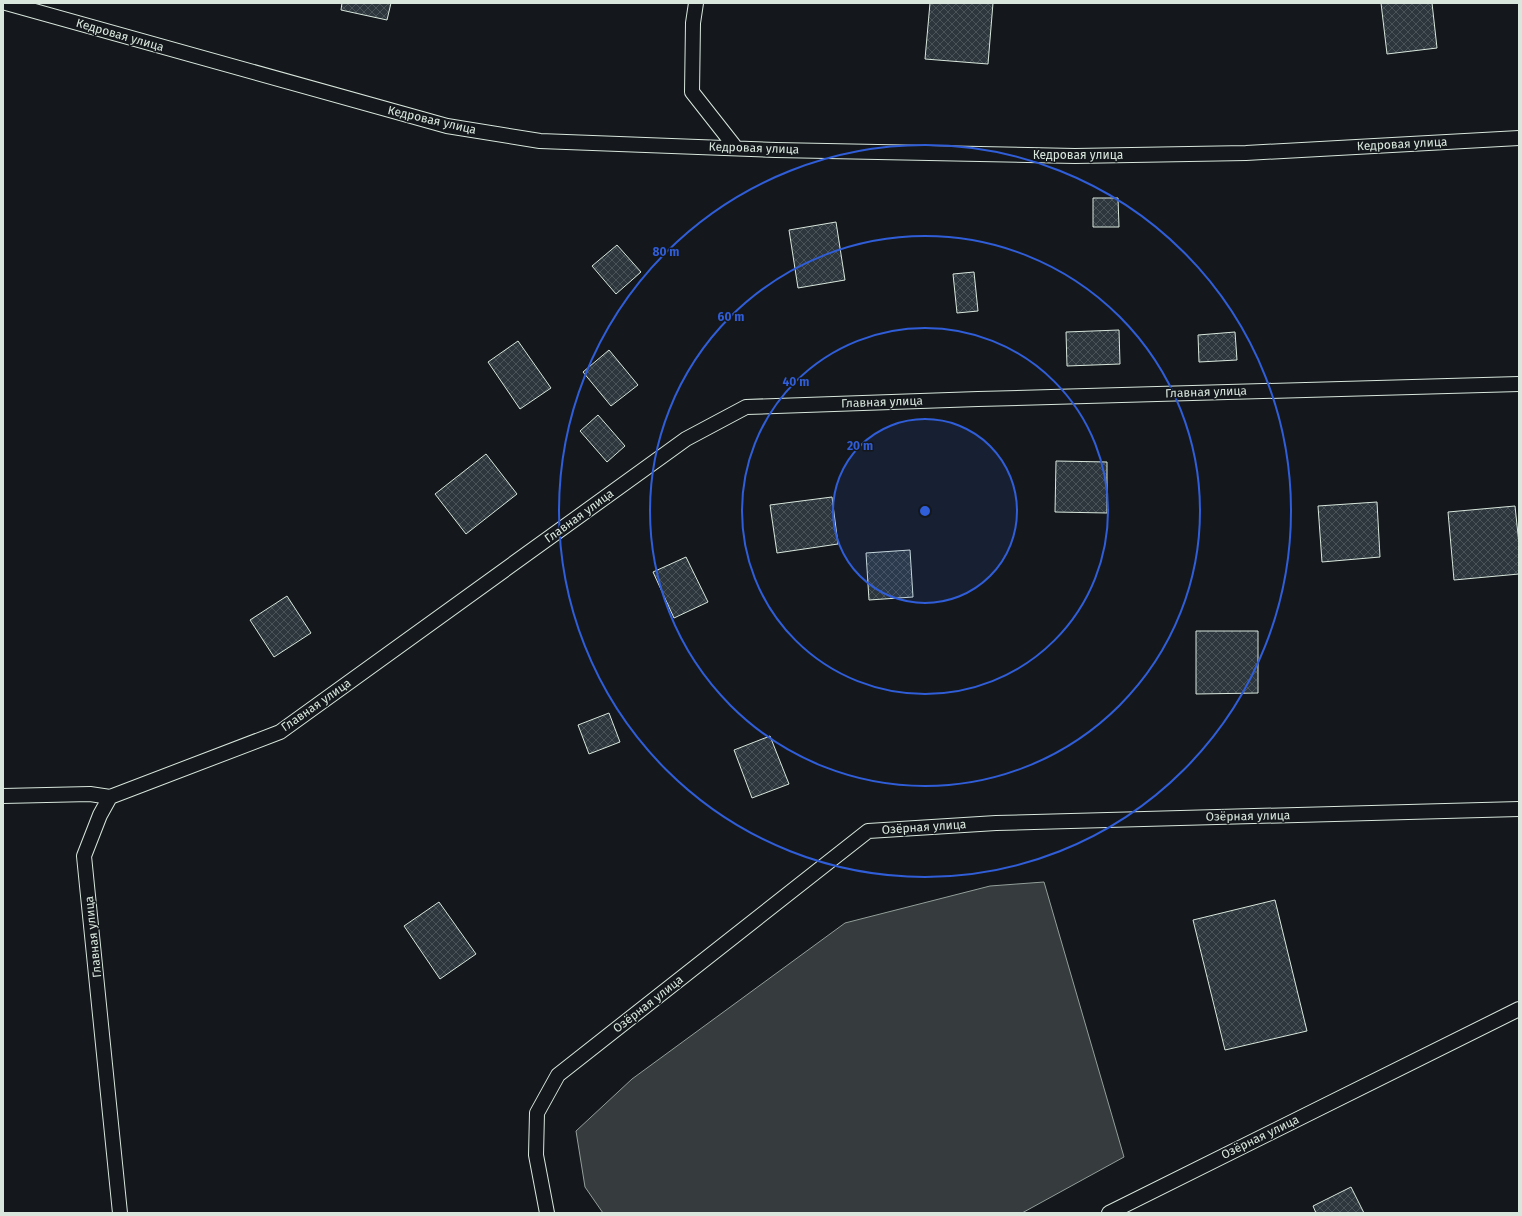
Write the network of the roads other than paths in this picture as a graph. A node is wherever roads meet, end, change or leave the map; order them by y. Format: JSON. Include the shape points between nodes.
{"nodes":[{"id":1,"x":6,"y":3,"type":"edge"},
{"id":2,"x":696,"y":3,"type":"edge"},
{"id":3,"x":1519,"y":138,"type":"edge"},
{"id":4,"x":736,"y":148,"type":"junction"},
{"id":5,"x":1519,"y":384,"type":"edge"},
{"id":6,"x":3,"y":796,"type":"edge"},
{"id":7,"x":110,"y":797,"type":"junction"},
{"id":8,"x":1519,"y":809,"type":"edge"},
{"id":9,"x":1519,"y":1009,"type":"edge"},
{"id":10,"x":120,"y":1213,"type":"edge"},
{"id":11,"x":547,"y":1213,"type":"edge"},
{"id":12,"x":1109,"y":1213,"type":"edge"}],
"edges":[{"from":1,"to":4,"type":"lane","name":"Кедровая улица","via":[[447,126],[540,141]]},
{"from":2,"to":4,"type":"lane","via":[[692,92]]},
{"from":3,"to":4,"type":"lane","name":"Кедровая улица","via":[[1246,153],[1075,156]]},
{"from":5,"to":7,"type":"lane","name":"Главная улица","via":[[746,407],[686,439],[280,732]]},
{"from":6,"to":7,"type":"lane","via":[[90,794]]},
{"from":7,"to":10,"type":"lane","name":"Главная улица","via":[[84,856]]},
{"from":8,"to":11,"type":"lane","name":"Озёрная улица","via":[[996,822],[868,831],[558,1075],[538,1113],[536,1155]]},
{"from":9,"to":12,"type":"lane","name":"Озёрная улица"}]}
